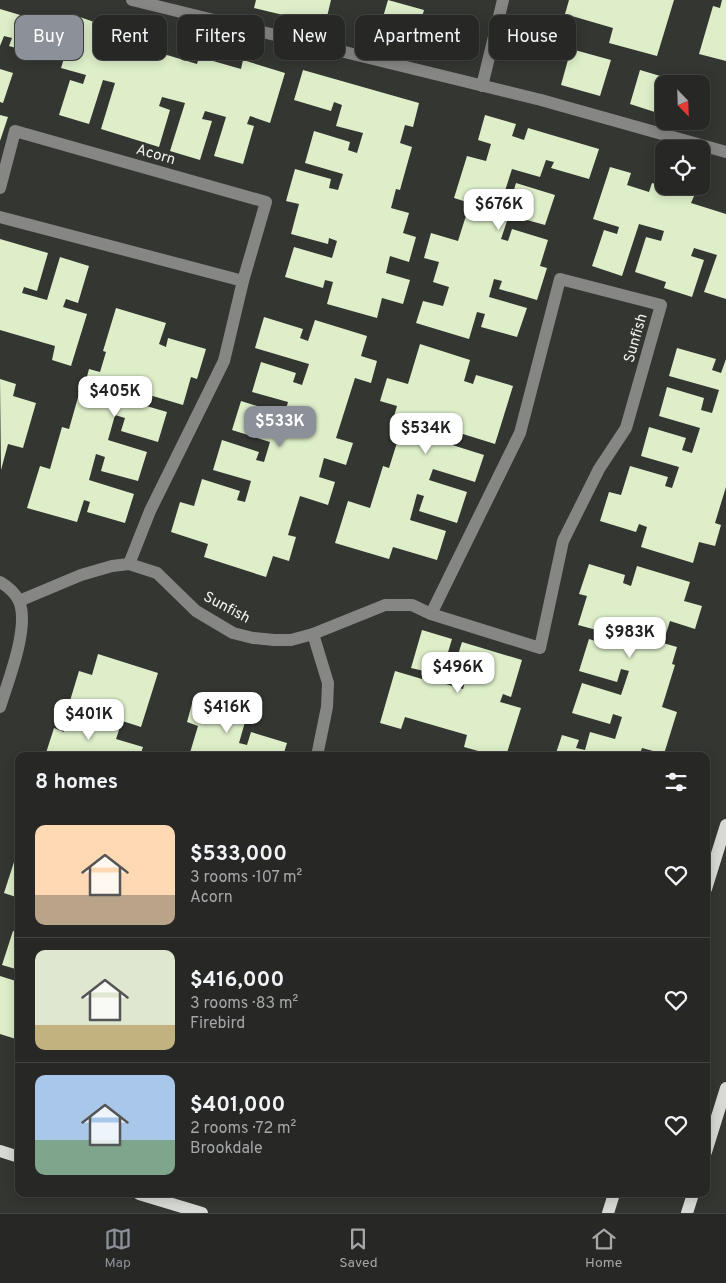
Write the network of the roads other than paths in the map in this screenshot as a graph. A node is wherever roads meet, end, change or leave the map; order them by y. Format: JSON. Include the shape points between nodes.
{"nodes":[{"id":1,"x":132,"y":0,"type":"edge"},
{"id":2,"x":504,"y":0,"type":"edge"},
{"id":3,"x":482,"y":86,"type":"junction"},
{"id":4,"x":726,"y":152,"type":"edge"},
{"id":5,"x":0,"y":188,"type":"edge"},
{"id":6,"x":0,"y":217,"type":"edge"},
{"id":7,"x":243,"y":281,"type":"junction"},
{"id":8,"x":129,"y":564,"type":"junction"},
{"id":9,"x":0,"y":582,"type":"edge"},
{"id":10,"x":19,"y":601,"type":"junction"},
{"id":11,"x":431,"y":614,"type":"junction"},
{"id":12,"x":313,"y":634,"type":"junction"},
{"id":13,"x":0,"y":707,"type":"edge"},
{"id":14,"x":318,"y":752,"type":"edge"},
{"id":15,"x":726,"y":824,"type":"edge"},
{"id":16,"x":710,"y":876,"type":"edge"},
{"id":17,"x":726,"y":1088,"type":"edge"},
{"id":18,"x":710,"y":1139,"type":"edge"},
{"id":19,"x":0,"y":1151,"type":"edge"},
{"id":20,"x":15,"y":1156,"type":"edge"},
{"id":21,"x":149,"y":1197,"type":"edge"},
{"id":22,"x":613,"y":1197,"type":"edge"},
{"id":23,"x":692,"y":1197,"type":"edge"},
{"id":24,"x":202,"y":1213,"type":"edge"},
{"id":25,"x":608,"y":1213,"type":"edge"},
{"id":26,"x":687,"y":1213,"type":"edge"}],
"edges":[{"from":1,"to":3,"type":"street"},
{"from":2,"to":3,"type":"street"},
{"from":3,"to":4,"type":"street"},
{"from":5,"to":7,"type":"street","name":"Acorn","via":[[15,131],[266,202]]},
{"from":6,"to":7,"type":"street"},
{"from":7,"to":8,"type":"street","name":"Acorn","via":[[224,361],[150,511]]},
{"from":8,"to":10,"type":"street","name":"Sunfish","via":[[81,575]]},
{"from":8,"to":12,"type":"street","name":"Sunfish","via":[[157,574],[196,611],[233,632],[274,640],[291,640]]},
{"from":9,"to":10,"type":"street"},
{"from":10,"to":13,"type":"street","via":[[22,625],[17,655]]},
{"from":11,"to":11,"type":"street","name":"Sunfish","via":[[520,433],[560,279],[661,305],[626,428],[599,469],[563,541],[540,648]]},
{"from":11,"to":12,"type":"street","name":"Sunfish","via":[[412,605],[385,604]]},
{"from":12,"to":14,"type":"street","via":[[328,683],[327,707]]},
{"from":15,"to":16,"type":"main road"},
{"from":17,"to":18,"type":"main road"},
{"from":19,"to":20,"type":"main road"},
{"from":21,"to":24,"type":"main road"},
{"from":22,"to":25,"type":"main road"},
{"from":23,"to":26,"type":"main road"}]}
